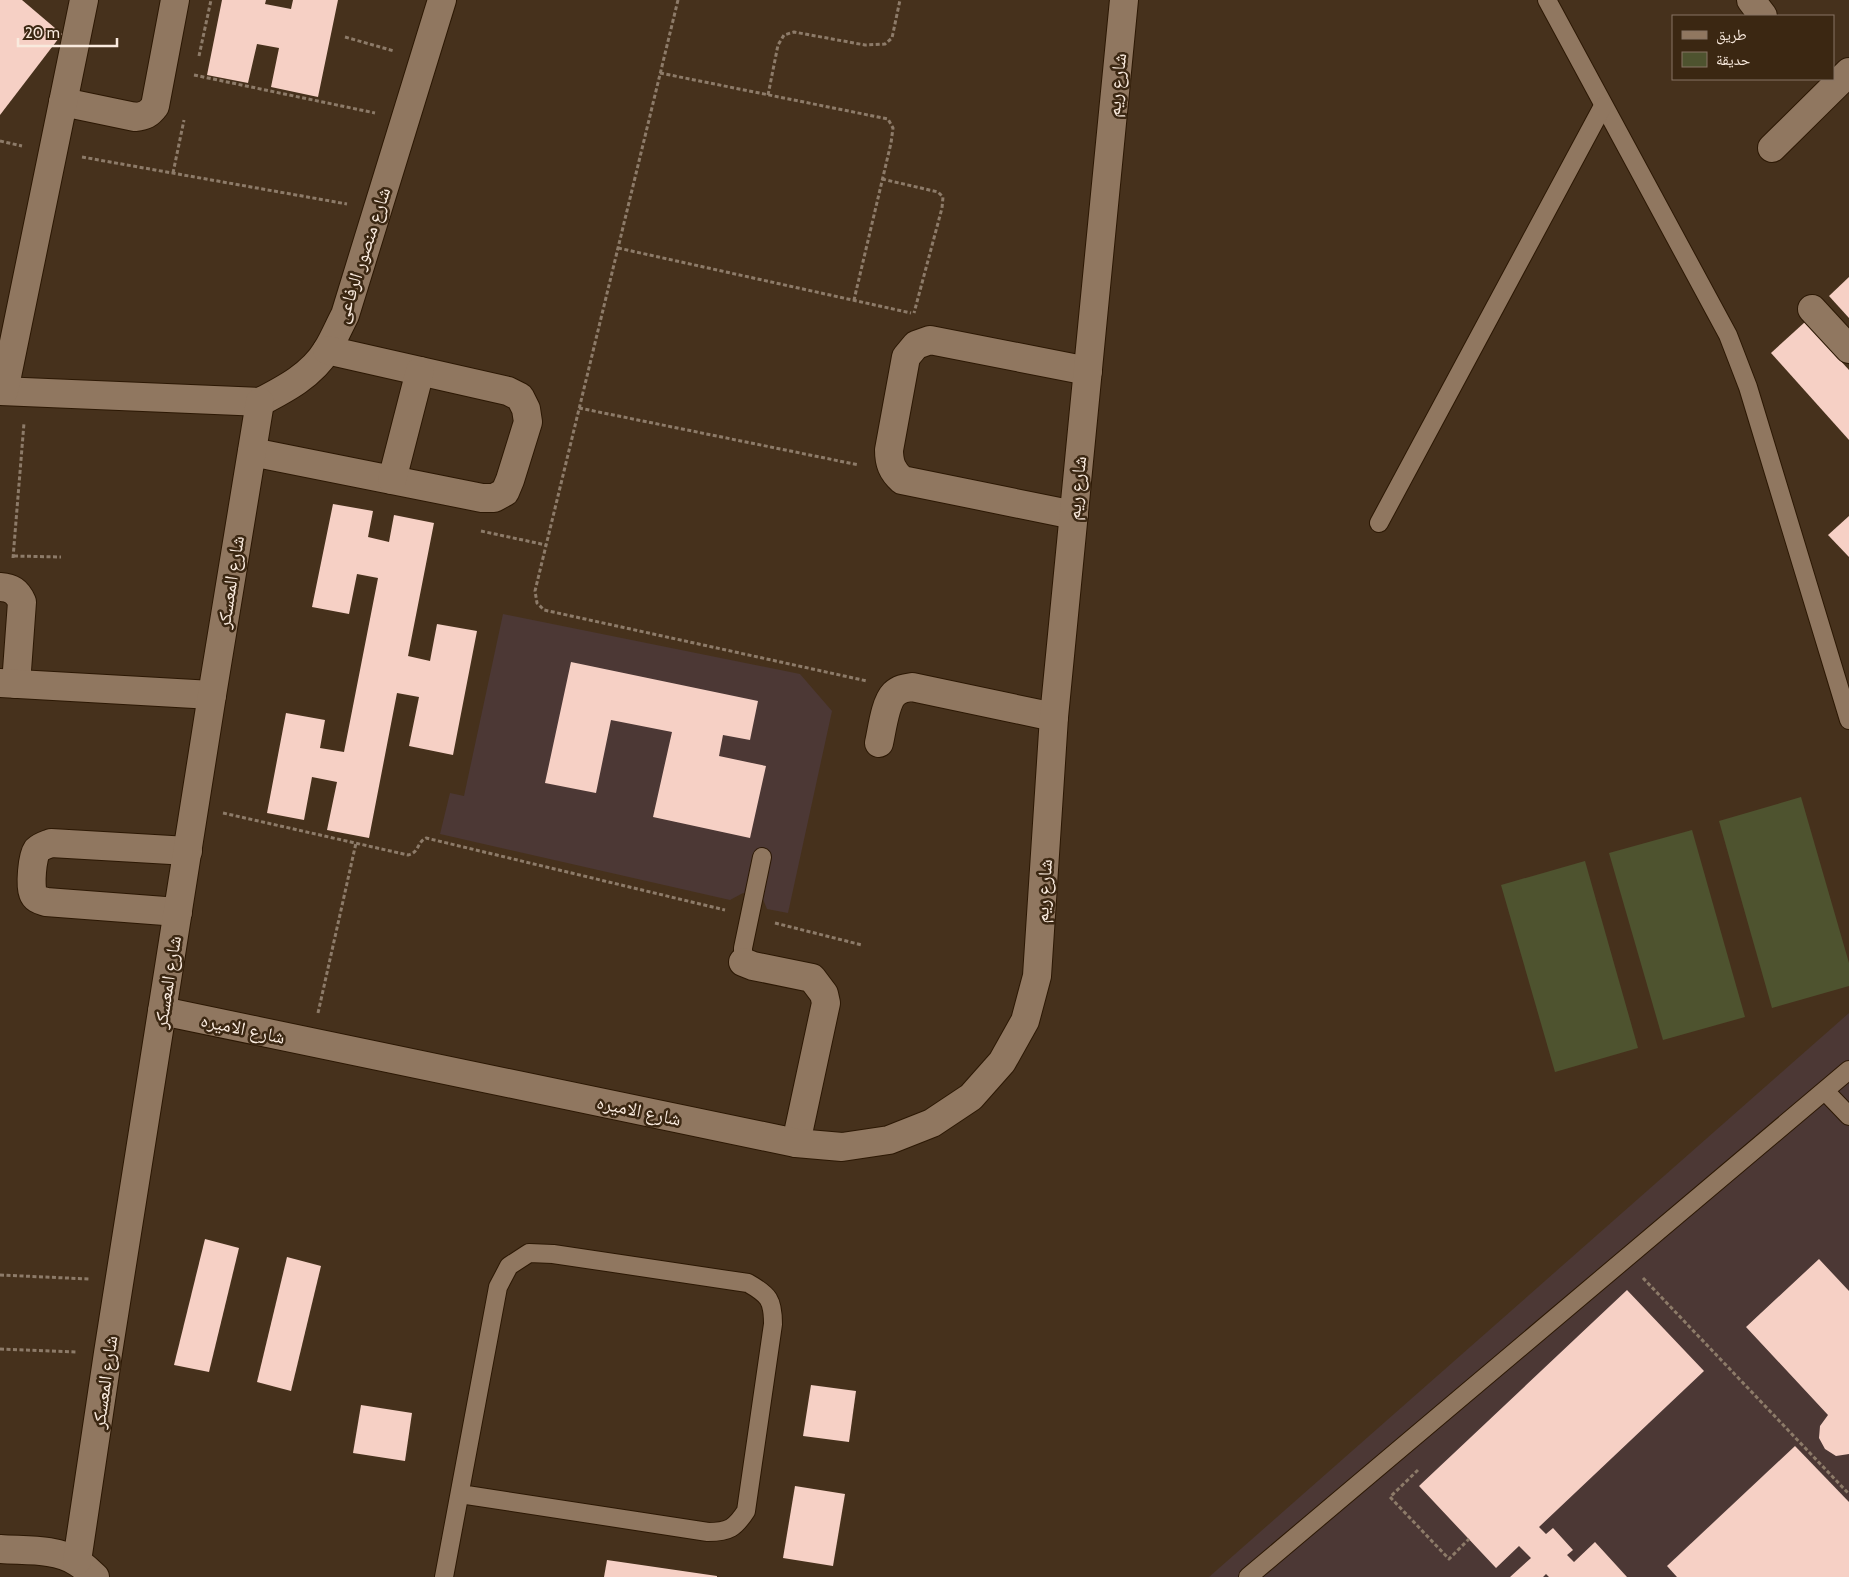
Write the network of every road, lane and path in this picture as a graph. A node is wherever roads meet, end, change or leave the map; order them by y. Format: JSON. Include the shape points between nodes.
{"nodes":[{"id":1,"x":84,"y":0,"type":"edge"},
{"id":2,"x":175,"y":0,"type":"edge"},
{"id":3,"x":442,"y":0,"type":"edge"},
{"id":4,"x":678,"y":0,"type":"edge"},
{"id":5,"x":900,"y":0,"type":"edge"},
{"id":6,"x":1124,"y":0,"type":"edge"},
{"id":7,"x":1548,"y":0,"type":"edge"},
{"id":8,"x":1751,"y":0,"type":"edge"},
{"id":9,"x":1763,"y":15,"type":"edge"},
{"id":10,"x":345,"y":37,"type":"dead end"},
{"id":11,"x":424,"y":59,"type":"junction"},
{"id":12,"x":1849,"y":72,"type":"edge"},
{"id":13,"x":660,"y":73,"type":"junction"},
{"id":14,"x":194,"y":75,"type":"dead end"},
{"id":15,"x":768,"y":95,"type":"junction"},
{"id":16,"x":63,"y":102,"type":"junction"},
{"id":17,"x":1603,"y":106,"type":"junction"},
{"id":18,"x":405,"y":119,"type":"junction"},
{"id":19,"x":0,"y":141,"type":"edge"},
{"id":20,"x":1772,"y":148,"type":"dead end"},
{"id":21,"x":52,"y":152,"type":"junction"},
{"id":22,"x":882,"y":179,"type":"junction"},
{"id":23,"x":377,"y":209,"type":"junction"},
{"id":24,"x":618,"y":248,"type":"junction"},
{"id":25,"x":854,"y":300,"type":"junction"},
{"id":26,"x":1812,"y":309,"type":"dead end"},
{"id":27,"x":1849,"y":349,"type":"edge"},
{"id":28,"x":327,"y":350,"type":"junction"},
{"id":29,"x":1088,"y":371,"type":"junction"},
{"id":30,"x":420,"y":372,"type":"junction"},
{"id":31,"x":10,"y":392,"type":"edge"},
{"id":32,"x":260,"y":402,"type":"junction"},
{"id":33,"x":579,"y":408,"type":"junction"},
{"id":34,"x":252,"y":452,"type":"junction"},
{"id":35,"x":894,"y":472,"type":"junction"},
{"id":36,"x":392,"y":480,"type":"junction"},
{"id":37,"x":1074,"y":515,"type":"junction"},
{"id":38,"x":1379,"y":523,"type":"dead end"},
{"id":39,"x":6,"y":556,"type":"dead end"},
{"id":40,"x":13,"y":556,"type":"junction"},
{"id":41,"x":61,"y":557,"type":"dead end"},
{"id":42,"x":5,"y":587,"type":"edge"},
{"id":43,"x":8,"y":683,"type":"edge"},
{"id":44,"x":902,"y":688,"type":"junction"},
{"id":45,"x":212,"y":695,"type":"junction"},
{"id":46,"x":1054,"y":717,"type":"junction"},
{"id":47,"x":1849,"y":720,"type":"edge"},
{"id":48,"x":879,"y":743,"type":"dead end"},
{"id":49,"x":195,"y":807,"type":"junction"},
{"id":50,"x":356,"y":843,"type":"junction"},
{"id":51,"x":188,"y":851,"type":"junction"},
{"id":52,"x":762,"y":857,"type":"dead end"},
{"id":53,"x":178,"y":912,"type":"junction"},
{"id":54,"x":750,"y":916,"type":"junction"},
{"id":55,"x":862,"y":945,"type":"dead end"},
{"id":56,"x":743,"y":962,"type":"joint"},
{"id":57,"x":1037,"y":976,"type":"joint"},
{"id":58,"x":162,"y":1011,"type":"junction"},
{"id":59,"x":312,"y":1042,"type":"junction"},
{"id":60,"x":1849,"y":1070,"type":"edge"},
{"id":61,"x":1825,"y":1091,"type":"junction"},
{"id":62,"x":1849,"y":1116,"type":"edge"},
{"id":63,"x":796,"y":1143,"type":"junction"},
{"id":64,"x":0,"y":1275,"type":"edge"},
{"id":65,"x":1640,"y":1275,"type":"dead end"},
{"id":66,"x":119,"y":1280,"type":"junction"},
{"id":67,"x":0,"y":1349,"type":"edge"},
{"id":68,"x":108,"y":1353,"type":"junction"},
{"id":69,"x":1419,"y":1470,"type":"dead end"},
{"id":70,"x":460,"y":1494,"type":"junction"},
{"id":71,"x":1849,"y":1494,"type":"edge"},
{"id":72,"x":1469,"y":1539,"type":"dead end"},
{"id":73,"x":0,"y":1549,"type":"edge"},
{"id":74,"x":86,"y":1569,"type":"edge"},
{"id":75,"x":444,"y":1577,"type":"edge"},
{"id":76,"x":1248,"y":1577,"type":"edge"}],
"edges":[{"from":1,"to":16,"type":"street"},
{"from":2,"to":16,"type":"street","via":[[154,106],[150,112],[135,117]]},
{"from":3,"to":11,"type":"street","name":"شارع منصور الرفاعى"},
{"from":4,"to":13,"type":"path"},
{"from":5,"to":15,"type":"path","via":[[892,38],[885,44],[865,45],[794,32],[784,35],[778,45]]},
{"from":6,"to":29,"type":"street","name":"شارع ريم"},
{"from":7,"to":17,"type":"lane"},
{"from":8,"to":9,"type":"street"},
{"from":10,"to":11,"type":"path"},
{"from":11,"to":18,"type":"street","name":"شارع منصور الرفاعى"},
{"from":12,"to":20,"type":"street"},
{"from":13,"to":15,"type":"path"},
{"from":13,"to":24,"type":"path"},
{"from":14,"to":18,"type":"path"},
{"from":15,"to":22,"type":"path","via":[[888,118],[893,128]]},
{"from":16,"to":21,"type":"street"},
{"from":17,"to":38,"type":"lane"},
{"from":17,"to":47,"type":"lane","via":[[1716,310],[1738,361]]},
{"from":18,"to":23,"type":"street","name":"شارع منصور الرفاعى"},
{"from":19,"to":21,"type":"path"},
{"from":21,"to":23,"type":"path"},
{"from":21,"to":31,"type":"street"},
{"from":22,"to":25,"type":"path"},
{"from":22,"to":25,"type":"path","via":[[938,192],[943,196],[942,208],[914,313]]},
{"from":23,"to":28,"type":"street","name":"شارع منصور الرفاعى","via":[[345,315]]},
{"from":24,"to":25,"type":"path"},
{"from":24,"to":33,"type":"path"},
{"from":26,"to":27,"type":"street"},
{"from":28,"to":30,"type":"street"},
{"from":28,"to":32,"type":"street","name":"شارع منصور الرفاعى","via":[[291,386]]},
{"from":29,"to":35,"type":"street","via":[[945,341],[930,340],[916,345],[906,357],[889,450]]},
{"from":29,"to":37,"type":"street","name":"شارع ريم"},
{"from":30,"to":36,"type":"street"},
{"from":30,"to":36,"type":"street","via":[[508,391],[520,398],[528,422],[508,486],[505,492],[494,498]]},
{"from":31,"to":32,"type":"street","name":"شارع منصور الرفاعى"},
{"from":31,"to":40,"type":"path"},
{"from":32,"to":34,"type":"street","name":"شارع المعسكر"},
{"from":33,"to":35,"type":"path"},
{"from":33,"to":44,"type":"path","via":[[534,591],[537,603],[544,610]]},
{"from":34,"to":36,"type":"street"},
{"from":34,"to":45,"type":"street","name":"شارع المعسكر"},
{"from":35,"to":37,"type":"street","via":[[902,480]]},
{"from":37,"to":46,"type":"street","name":"شارع ريم"},
{"from":39,"to":40,"type":"path"},
{"from":40,"to":41,"type":"path"},
{"from":40,"to":42,"type":"path"},
{"from":42,"to":43,"type":"street","via":[[18,593],[22,602]]},
{"from":43,"to":45,"type":"street"},
{"from":44,"to":46,"type":"street","via":[[912,687]]},
{"from":44,"to":48,"type":"street","via":[[890,700]]},
{"from":45,"to":49,"type":"street","name":"شارع المعسكر"},
{"from":46,"to":57,"type":"street","name":"شارع ريم"},
{"from":49,"to":50,"type":"path"},
{"from":49,"to":51,"type":"street","name":"شارع المعسكر"},
{"from":50,"to":54,"type":"path","via":[[408,855],[416,851],[426,838]]},
{"from":50,"to":59,"type":"path"},
{"from":51,"to":53,"type":"street","name":"شارع المعسكر"},
{"from":51,"to":53,"type":"street","via":[[51,843],[33,856],[32,888],[39,900]]},
{"from":52,"to":54,"type":"lane"},
{"from":53,"to":58,"type":"street","name":"شارع المعسكر"},
{"from":54,"to":55,"type":"path"},
{"from":54,"to":56,"type":"lane"},
{"from":56,"to":63,"type":"street","via":[[812,978],[824,994],[826,1004]]},
{"from":57,"to":63,"type":"street","name":"شارع الاميره","via":[[1025,1022],[1002,1062],[971,1097],[932,1123],[889,1140],[842,1147]]},
{"from":58,"to":59,"type":"street","name":"شارع الاميره"},
{"from":58,"to":66,"type":"street","name":"شارع المعسكر"},
{"from":59,"to":63,"type":"street","name":"شارع الاميره"},
{"from":60,"to":61,"type":"lane"},
{"from":61,"to":62,"type":"lane"},
{"from":61,"to":76,"type":"lane"},
{"from":64,"to":66,"type":"path"},
{"from":65,"to":71,"type":"path"},
{"from":66,"to":68,"type":"street","name":"شارع المعسكر"},
{"from":67,"to":68,"type":"path"},
{"from":68,"to":74,"type":"street","name":"شارع المعسكر"},
{"from":69,"to":72,"type":"path","via":[[1390,1497],[1449,1559]]},
{"from":70,"to":70,"type":"lane","via":[[498,1287],[509,1266],[529,1253],[748,1284],[764,1292],[773,1306],[774,1324],[746,1510],[738,1524],[724,1532],[708,1532]]},
{"from":70,"to":75,"type":"lane"},
{"from":73,"to":74,"type":"street","via":[[54,1553]]}]}
